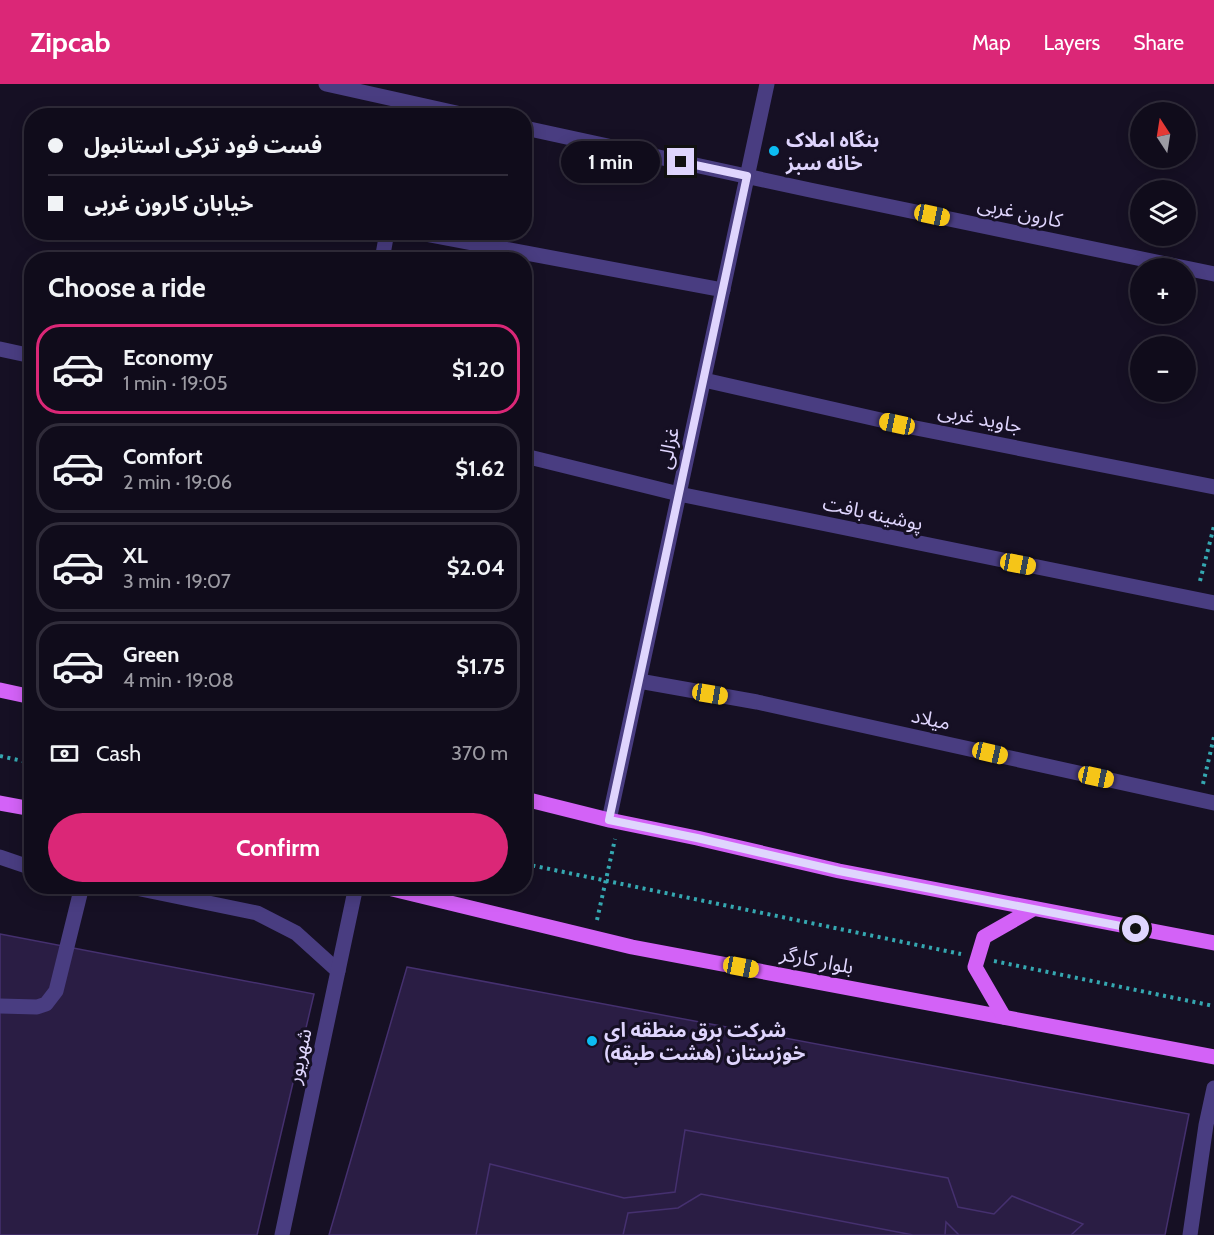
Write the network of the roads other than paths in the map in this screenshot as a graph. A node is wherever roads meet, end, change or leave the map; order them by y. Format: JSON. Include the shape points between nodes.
{"nodes":[{"id":1,"x":326,"y":84,"type":"edge"},
{"id":2,"x":767,"y":84,"type":"edge"},
{"id":3,"x":407,"y":108,"type":"edge"},
{"id":4,"x":532,"y":130,"type":"edge"},
{"id":5,"x":747,"y":176,"type":"junction"},
{"id":6,"x":457,"y":240,"type":"edge"},
{"id":7,"x":521,"y":252,"type":"edge"},
{"id":8,"x":532,"y":254,"type":"edge"},
{"id":9,"x":1214,"y":274,"type":"edge"},
{"id":10,"x":723,"y":290,"type":"junction"},
{"id":11,"x":0,"y":349,"type":"edge"},
{"id":12,"x":24,"y":354,"type":"edge"},
{"id":13,"x":704,"y":380,"type":"junction"},
{"id":14,"x":532,"y":458,"type":"edge"},
{"id":15,"x":1214,"y":487,"type":"edge"},
{"id":16,"x":680,"y":494,"type":"junction"},
{"id":17,"x":1214,"y":603,"type":"edge"},
{"id":18,"x":639,"y":681,"type":"junction"},
{"id":19,"x":0,"y":690,"type":"edge"},
{"id":20,"x":24,"y":696,"type":"edge"},
{"id":21,"x":532,"y":801,"type":"edge"},
{"id":22,"x":1207,"y":801,"type":"edge"},
{"id":23,"x":0,"y":803,"type":"edge"},
{"id":24,"x":24,"y":808,"type":"edge"},
{"id":25,"x":614,"y":821,"type":"junction"},
{"id":26,"x":0,"y":857,"type":"edge"},
{"id":27,"x":24,"y":865,"type":"edge"},
{"id":28,"x":80,"y":894,"type":"edge"},
{"id":29,"x":165,"y":894,"type":"edge"},
{"id":30,"x":355,"y":894,"type":"edge"},
{"id":31,"x":413,"y":894,"type":"edge"},
{"id":32,"x":1033,"y":909,"type":"junction"},
{"id":33,"x":1214,"y":943,"type":"edge"},
{"id":34,"x":338,"y":971,"type":"junction"},
{"id":35,"x":0,"y":1006,"type":"edge"},
{"id":36,"x":1004,"y":1017,"type":"junction"},
{"id":37,"x":1214,"y":1057,"type":"edge"},
{"id":38,"x":1214,"y":1088,"type":"edge"},
{"id":39,"x":282,"y":1235,"type":"edge"},
{"id":40,"x":1190,"y":1235,"type":"edge"}],
"edges":[{"from":1,"to":3,"type":"street"},
{"from":2,"to":5,"type":"street","name":"غزالی"},
{"from":4,"to":5,"type":"street","name":"کارون غربی"},
{"from":5,"to":9,"type":"street","name":"کارون غربی"},
{"from":5,"to":10,"type":"street","name":"غزالی"},
{"from":6,"to":7,"type":"street"},
{"from":8,"to":10,"type":"street"},
{"from":10,"to":13,"type":"street","name":"غزالی"},
{"from":11,"to":12,"type":"street"},
{"from":13,"to":15,"type":"street","name":"جاوید غربی","via":[[916,428]]},
{"from":13,"to":16,"type":"street","name":"غزالی"},
{"from":14,"to":16,"type":"street","name":"پوشینه بافت"},
{"from":16,"to":17,"type":"street","name":"پوشینه بافت"},
{"from":16,"to":18,"type":"street","name":"غزالی"},
{"from":18,"to":22,"type":"street","name":"میلاد","via":[[757,702]]},
{"from":18,"to":25,"type":"street","name":"غزالی"},
{"from":19,"to":20,"type":"main road"},
{"from":21,"to":25,"type":"main road"},
{"from":23,"to":24,"type":"main road"},
{"from":25,"to":32,"type":"main road"},
{"from":26,"to":27,"type":"street"},
{"from":28,"to":35,"type":"street","via":[[56,991],[46,1004],[37,1007]]},
{"from":29,"to":34,"type":"street","via":[[257,913],[296,933]]},
{"from":30,"to":34,"type":"street","name":"شهریور"},
{"from":31,"to":36,"type":"main road","name":"بلوار کارگر","via":[[643,949]]},
{"from":32,"to":33,"type":"main road"},
{"from":32,"to":36,"type":"main road","via":[[984,937],[977,958],[975,967]]},
{"from":34,"to":39,"type":"street","name":"شهریور"},
{"from":36,"to":37,"type":"main road","name":"بلوار کارگر"},
{"from":38,"to":40,"type":"street"}]}
